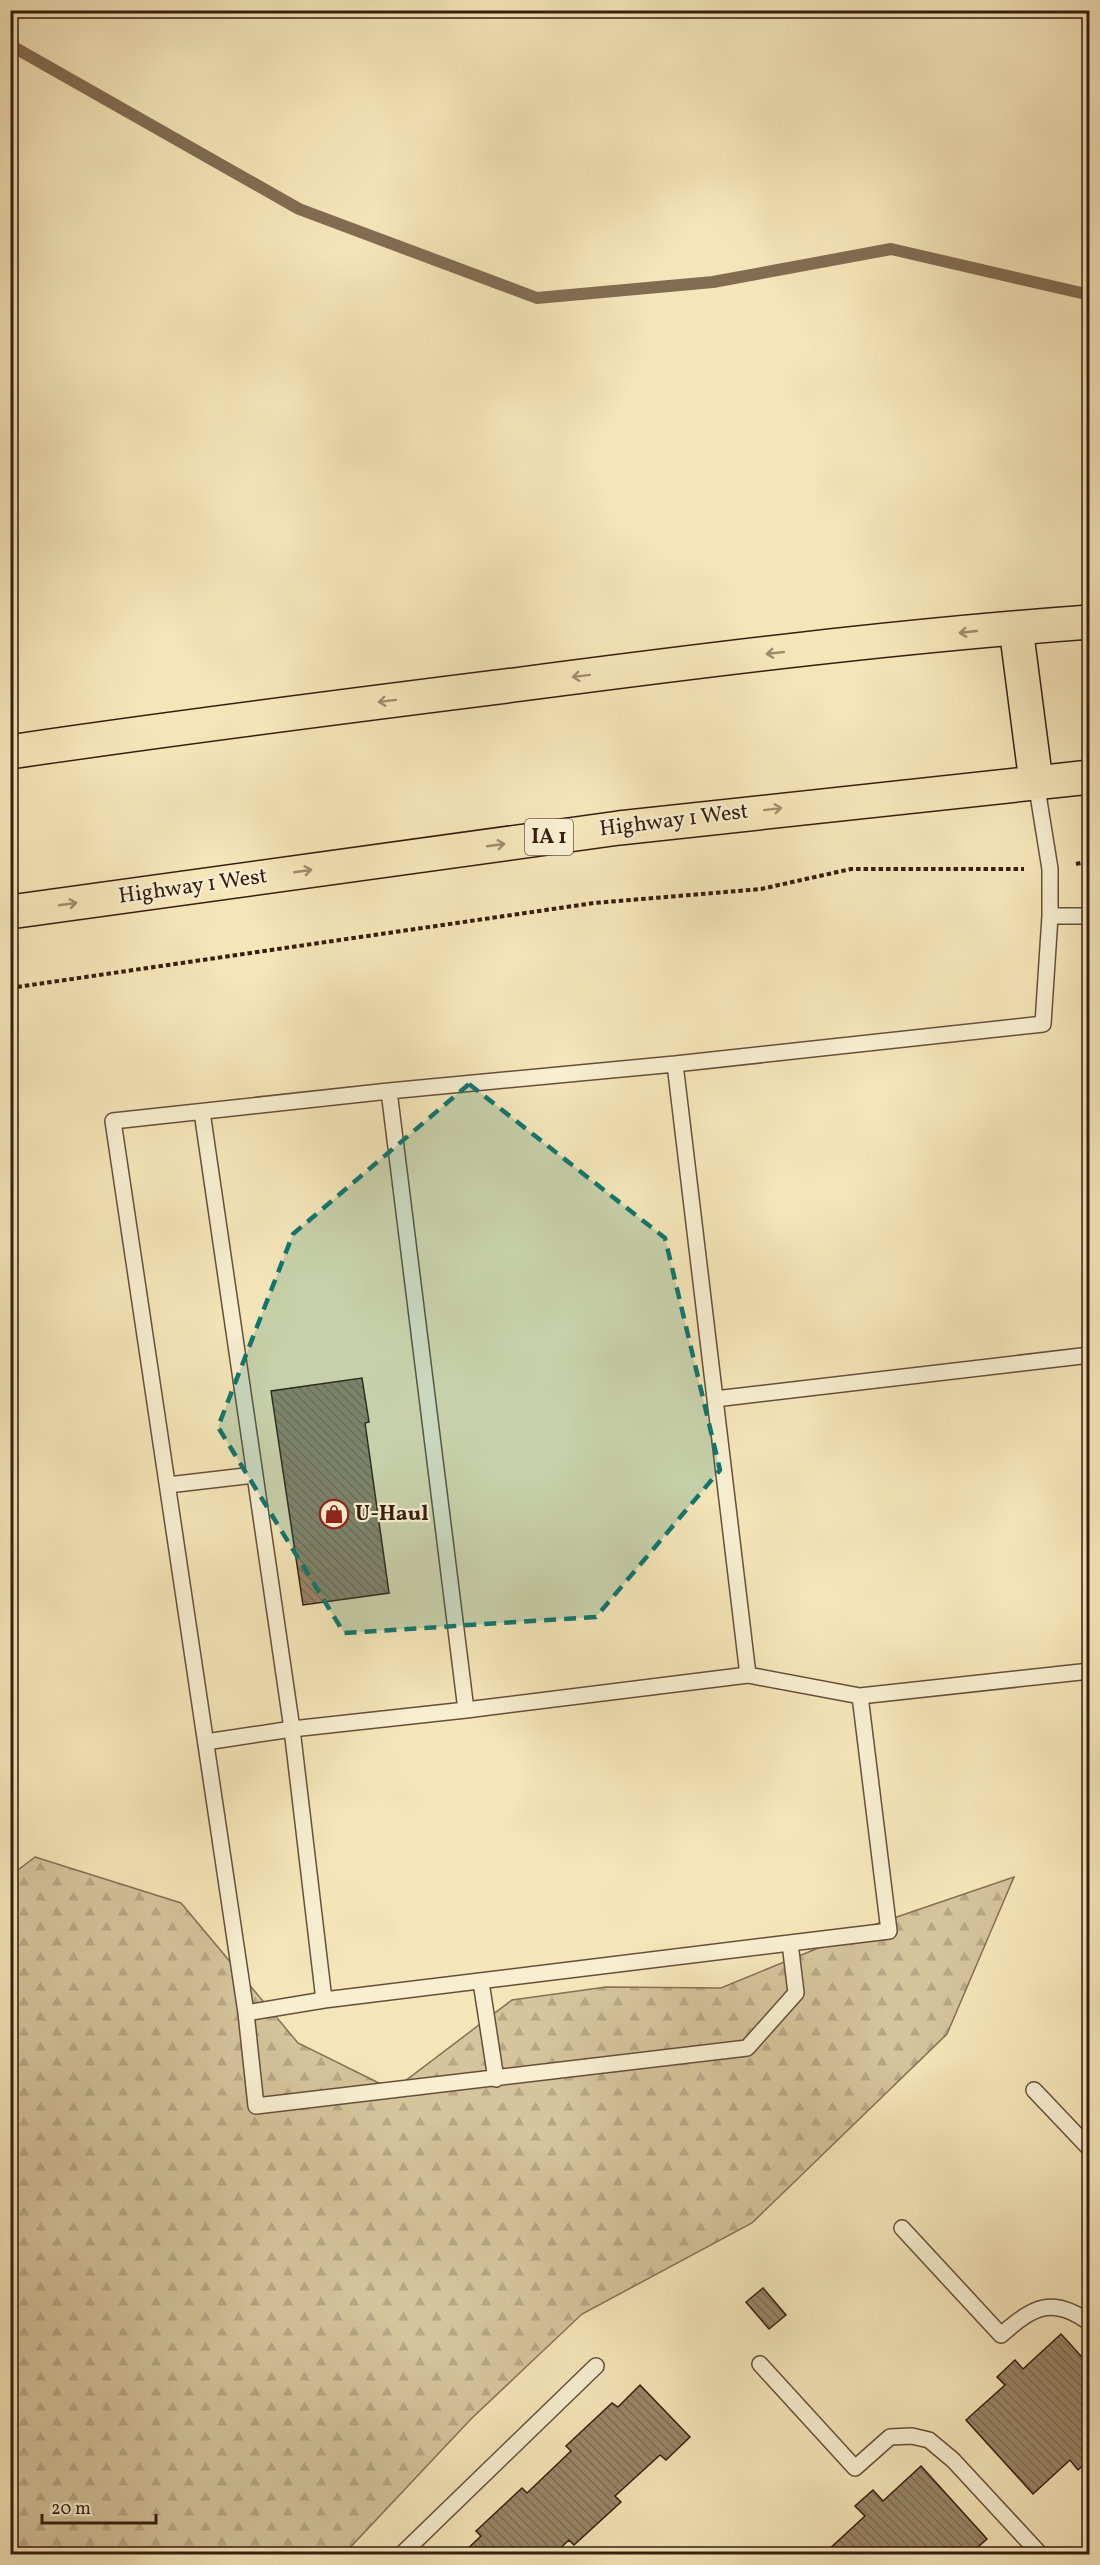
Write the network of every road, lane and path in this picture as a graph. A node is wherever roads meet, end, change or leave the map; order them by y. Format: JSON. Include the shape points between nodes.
{"nodes":[{"id":1,"x":1089,"y":622,"type":"edge"},
{"id":2,"x":1016,"y":628,"type":"junction"},
{"id":3,"x":10,"y":752,"type":"edge"},
{"id":4,"x":1089,"y":777,"type":"edge"},
{"id":5,"x":1036,"y":782,"type":"junction"},
{"id":6,"x":1089,"y":861,"type":"edge"},
{"id":7,"x":1050,"y":869,"type":"junction"},
{"id":8,"x":10,"y":912,"type":"edge"},
{"id":9,"x":1050,"y":916,"type":"junction"},
{"id":10,"x":1089,"y":916,"type":"edge"},
{"id":11,"x":10,"y":988,"type":"edge"},
{"id":12,"x":675,"y":1064,"type":"junction"},
{"id":13,"x":388,"y":1091,"type":"junction"},
{"id":14,"x":202,"y":1112,"type":"junction"},
{"id":15,"x":1089,"y":1355,"type":"edge"},
{"id":16,"x":715,"y":1399,"type":"junction"},
{"id":17,"x":254,"y":1475,"type":"junction"},
{"id":18,"x":168,"y":1485,"type":"junction"},
{"id":19,"x":1089,"y":1671,"type":"edge"},
{"id":20,"x":748,"y":1675,"type":"junction"},
{"id":21,"x":860,"y":1696,"type":"junction"},
{"id":22,"x":466,"y":1710,"type":"junction"},
{"id":23,"x":292,"y":1729,"type":"junction"},
{"id":24,"x":206,"y":1742,"type":"junction"},
{"id":25,"x":790,"y":1943,"type":"junction"},
{"id":26,"x":481,"y":1982,"type":"junction"},
{"id":27,"x":324,"y":2000,"type":"junction"},
{"id":28,"x":246,"y":2013,"type":"junction"},
{"id":29,"x":496,"y":2079,"type":"junction"},
{"id":30,"x":1034,"y":2090,"type":"dead end"},
{"id":31,"x":1089,"y":2149,"type":"edge"},
{"id":32,"x":902,"y":2228,"type":"dead end"},
{"id":33,"x":1089,"y":2323,"type":"edge"},
{"id":34,"x":760,"y":2364,"type":"dead end"},
{"id":35,"x":596,"y":2366,"type":"dead end"},
{"id":36,"x":406,"y":2554,"type":"edge"},
{"id":37,"x":1040,"y":2554,"type":"edge"}],
"edges":[{"from":1,"to":2,"type":"main road"},
{"from":2,"to":3,"type":"main road","one_way":true,"via":[[689,662]]},
{"from":2,"to":5,"type":"main road"},
{"from":4,"to":5,"type":"main road","name":"Highway 1 West","number":"IA 1"},
{"from":5,"to":7,"type":"lane"},
{"from":8,"to":5,"type":"main road","name":"Highway 1 West","number":"IA 1","one_way":true,"via":[[619,828]]},
{"from":6,"to":7,"type":"path"},
{"from":7,"to":9,"type":"lane"},
{"from":7,"to":11,"type":"path","via":[[851,869],[760,889],[594,903]]},
{"from":9,"to":10,"type":"lane"},
{"from":9,"to":12,"type":"lane","via":[[1042,1024]]},
{"from":12,"to":13,"type":"lane"},
{"from":12,"to":16,"type":"lane"},
{"from":13,"to":14,"type":"lane"},
{"from":13,"to":22,"type":"lane"},
{"from":14,"to":17,"type":"lane"},
{"from":14,"to":18,"type":"lane","via":[[113,1121]]},
{"from":15,"to":16,"type":"lane"},
{"from":16,"to":20,"type":"lane"},
{"from":17,"to":18,"type":"lane"},
{"from":17,"to":23,"type":"lane"},
{"from":18,"to":24,"type":"lane"},
{"from":19,"to":21,"type":"lane"},
{"from":20,"to":21,"type":"lane"},
{"from":20,"to":22,"type":"lane"},
{"from":21,"to":25,"type":"lane","via":[[889,1931]]},
{"from":22,"to":23,"type":"lane"},
{"from":23,"to":24,"type":"lane"},
{"from":23,"to":27,"type":"lane"},
{"from":24,"to":28,"type":"lane"},
{"from":25,"to":26,"type":"lane"},
{"from":25,"to":29,"type":"lane","via":[[796,1993],[747,2048]]},
{"from":26,"to":27,"type":"lane"},
{"from":26,"to":29,"type":"lane"},
{"from":27,"to":28,"type":"lane"},
{"from":28,"to":29,"type":"lane","via":[[256,2106]]},
{"from":30,"to":31,"type":"lane"},
{"from":32,"to":33,"type":"lane","via":[[1001,2335],[1035,2309],[1054,2306],[1073,2311]]},
{"from":34,"to":37,"type":"lane","via":[[855,2468],[890,2437],[929,2440],[953,2460]]},
{"from":35,"to":36,"type":"lane"}]}
